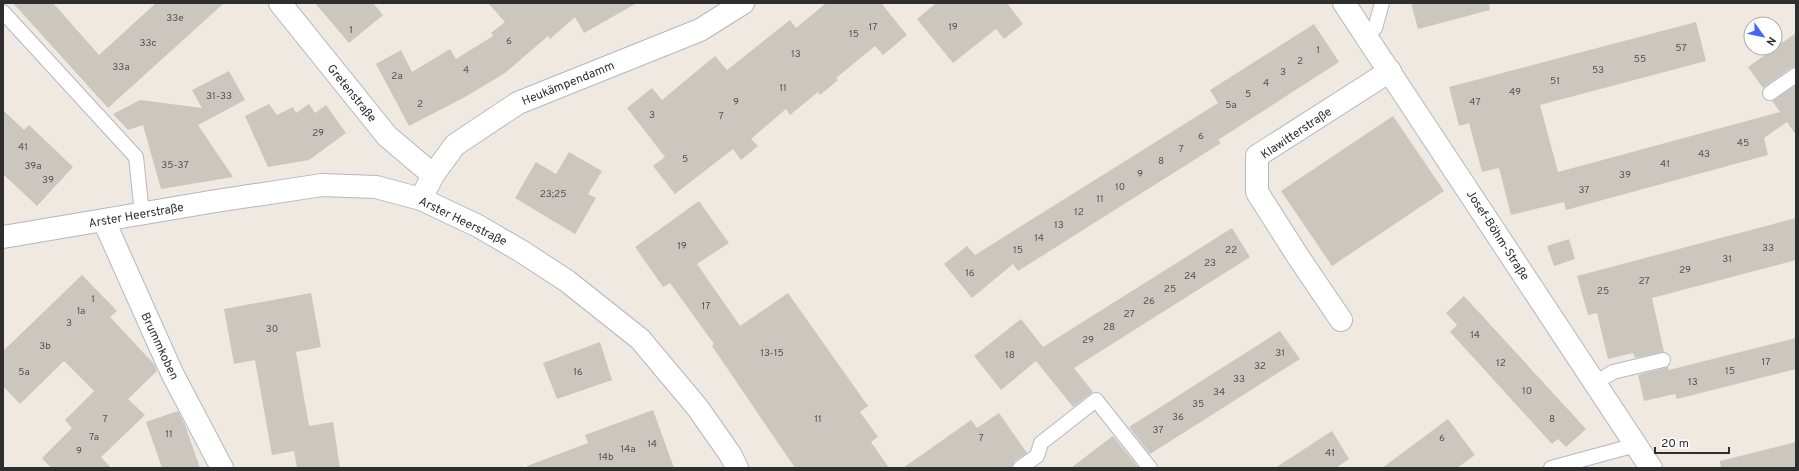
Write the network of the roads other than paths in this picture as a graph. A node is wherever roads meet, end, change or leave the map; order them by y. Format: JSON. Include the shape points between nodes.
{"nodes":[{"id":1,"x":280,"y":3,"type":"edge"},
{"id":2,"x":742,"y":3,"type":"edge"},
{"id":3,"x":1344,"y":3,"type":"edge"},
{"id":4,"x":1382,"y":3,"type":"edge"},
{"id":5,"x":3,"y":12,"type":"edge"},
{"id":6,"x":1365,"y":34,"type":"junction"},
{"id":7,"x":1390,"y":71,"type":"junction"},
{"id":8,"x":1796,"y":75,"type":"edge"},
{"id":9,"x":1770,"y":93,"type":"dead end"},
{"id":10,"x":433,"y":175,"type":"junction"},
{"id":11,"x":421,"y":199,"type":"junction"},
{"id":12,"x":142,"y":214,"type":"junction"},
{"id":13,"x":104,"y":221,"type":"junction"},
{"id":14,"x":3,"y":237,"type":"edge"},
{"id":15,"x":1341,"y":320,"type":"dead end"},
{"id":16,"x":1663,"y":360,"type":"dead end"},
{"id":17,"x":1595,"y":383,"type":"junction"},
{"id":18,"x":1636,"y":445,"type":"junction"},
{"id":19,"x":222,"y":468,"type":"edge"},
{"id":20,"x":737,"y":468,"type":"edge"},
{"id":21,"x":1020,"y":468,"type":"edge"},
{"id":22,"x":1150,"y":468,"type":"edge"},
{"id":23,"x":1551,"y":468,"type":"edge"},
{"id":24,"x":1651,"y":468,"type":"edge"}],
"edges":[{"from":1,"to":10,"type":"street","name":"Gretenstraße","via":[[387,136]]},
{"from":2,"to":10,"type":"street","name":"Heukämpendamm","via":[[700,30],[518,103],[456,145]]},
{"from":3,"to":6,"type":"street","name":"Josef-Böhm-Straße"},
{"from":4,"to":6,"type":"lane","via":[[1375,28]]},
{"from":5,"to":12,"type":"lane","via":[[136,157]]},
{"from":6,"to":7,"type":"street","name":"Josef-Böhm-Straße"},
{"from":7,"to":15,"type":"street","name":"Klawitterstraße","via":[[1257,156],[1257,192]]},
{"from":7,"to":17,"type":"street","name":"Josef-Böhm-Straße"},
{"from":8,"to":9,"type":"lane"},
{"from":10,"to":11,"type":"street","name":"Heukämpendamm"},
{"from":11,"to":12,"type":"street","name":"Arster Heerstraße","via":[[376,188],[322,186]]},
{"from":11,"to":20,"type":"street","name":"Arster Heerstraße","via":[[478,226],[521,251],[567,281],[640,339],[697,407]]},
{"from":12,"to":13,"type":"street","name":"Arster Heerstraße"},
{"from":13,"to":14,"type":"street","name":"Arster Heerstraße"},
{"from":13,"to":19,"type":"street","name":"Brummkoben","via":[[172,373]]},
{"from":16,"to":17,"type":"lane","via":[[1613,372]]},
{"from":17,"to":18,"type":"street","name":"Josef-Böhm-Straße"},
{"from":18,"to":23,"type":"lane"},
{"from":18,"to":24,"type":"street","name":"Josef-Böhm-Straße"},
{"from":21,"to":22,"type":"lane","via":[[1037,456],[1041,443],[1096,400]]}]}
